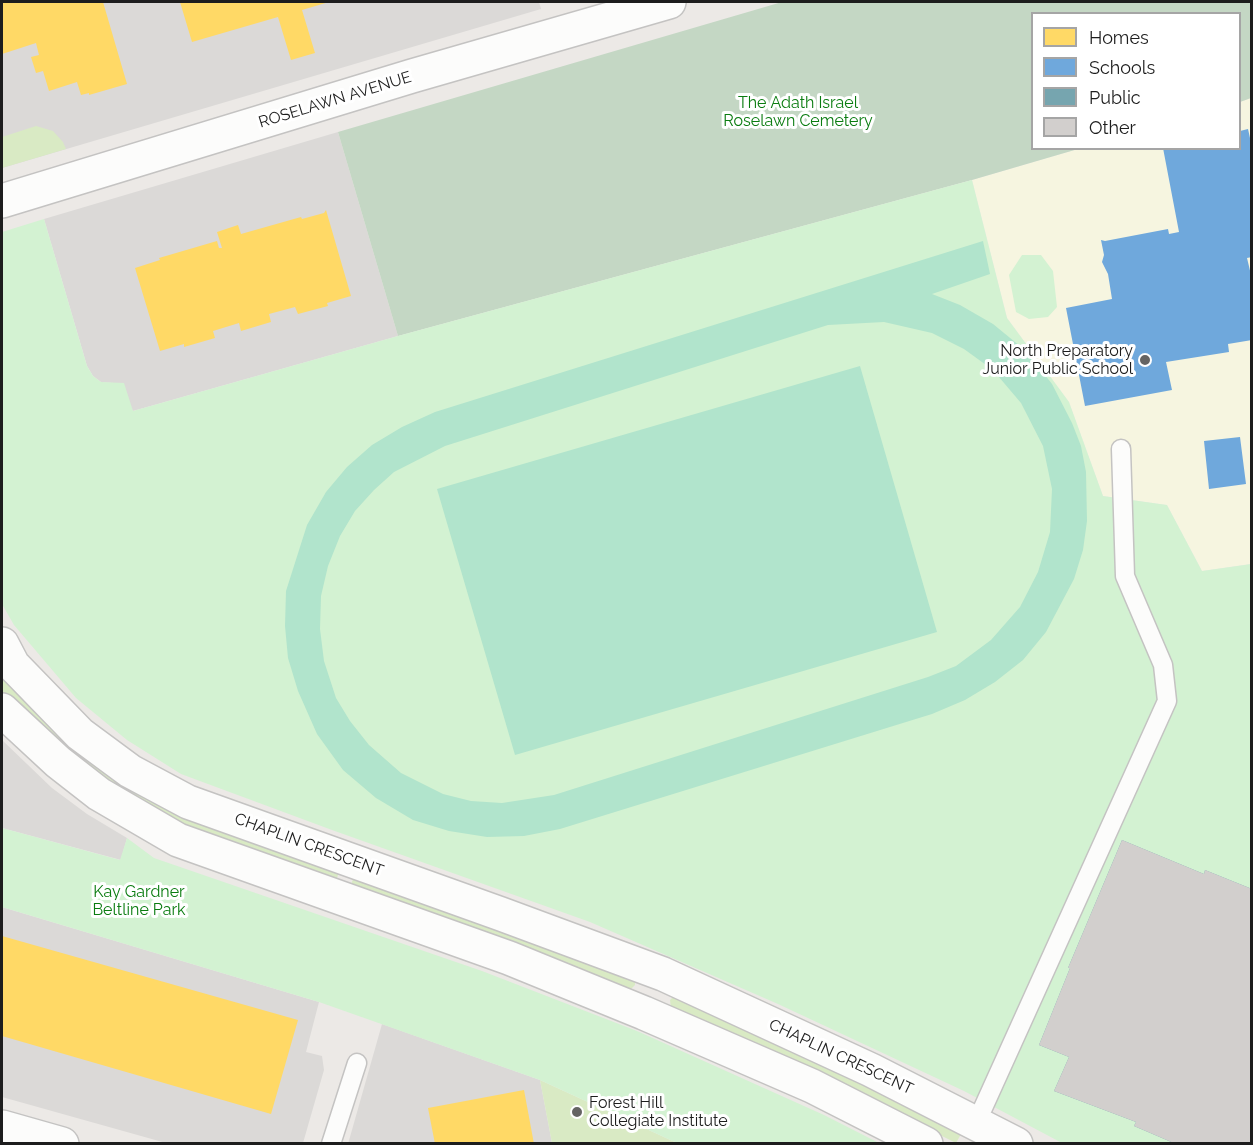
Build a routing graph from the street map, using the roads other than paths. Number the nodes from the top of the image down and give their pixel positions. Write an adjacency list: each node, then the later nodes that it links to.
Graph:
1 (669, 2): 2 (street, ROSELAWN AVENUE)
2 (2, 201)
3 (1121, 449): 9 (lane)
4 (2, 644): 6 (street, CHAPLIN CRESCENT)
5 (2, 710): 7 (street)
6 (663, 974): 7 (street); 14 (street, CHAPLIN CRESCENT)
7 (644, 1013): 13 (street)
8 (357, 1063): 12 (lane)
9 (983, 1108)
10 (2, 1126): 11 (street)
11 (62, 1143)
12 (331, 1143)
13 (926, 1143)
14 (1016, 1143)

